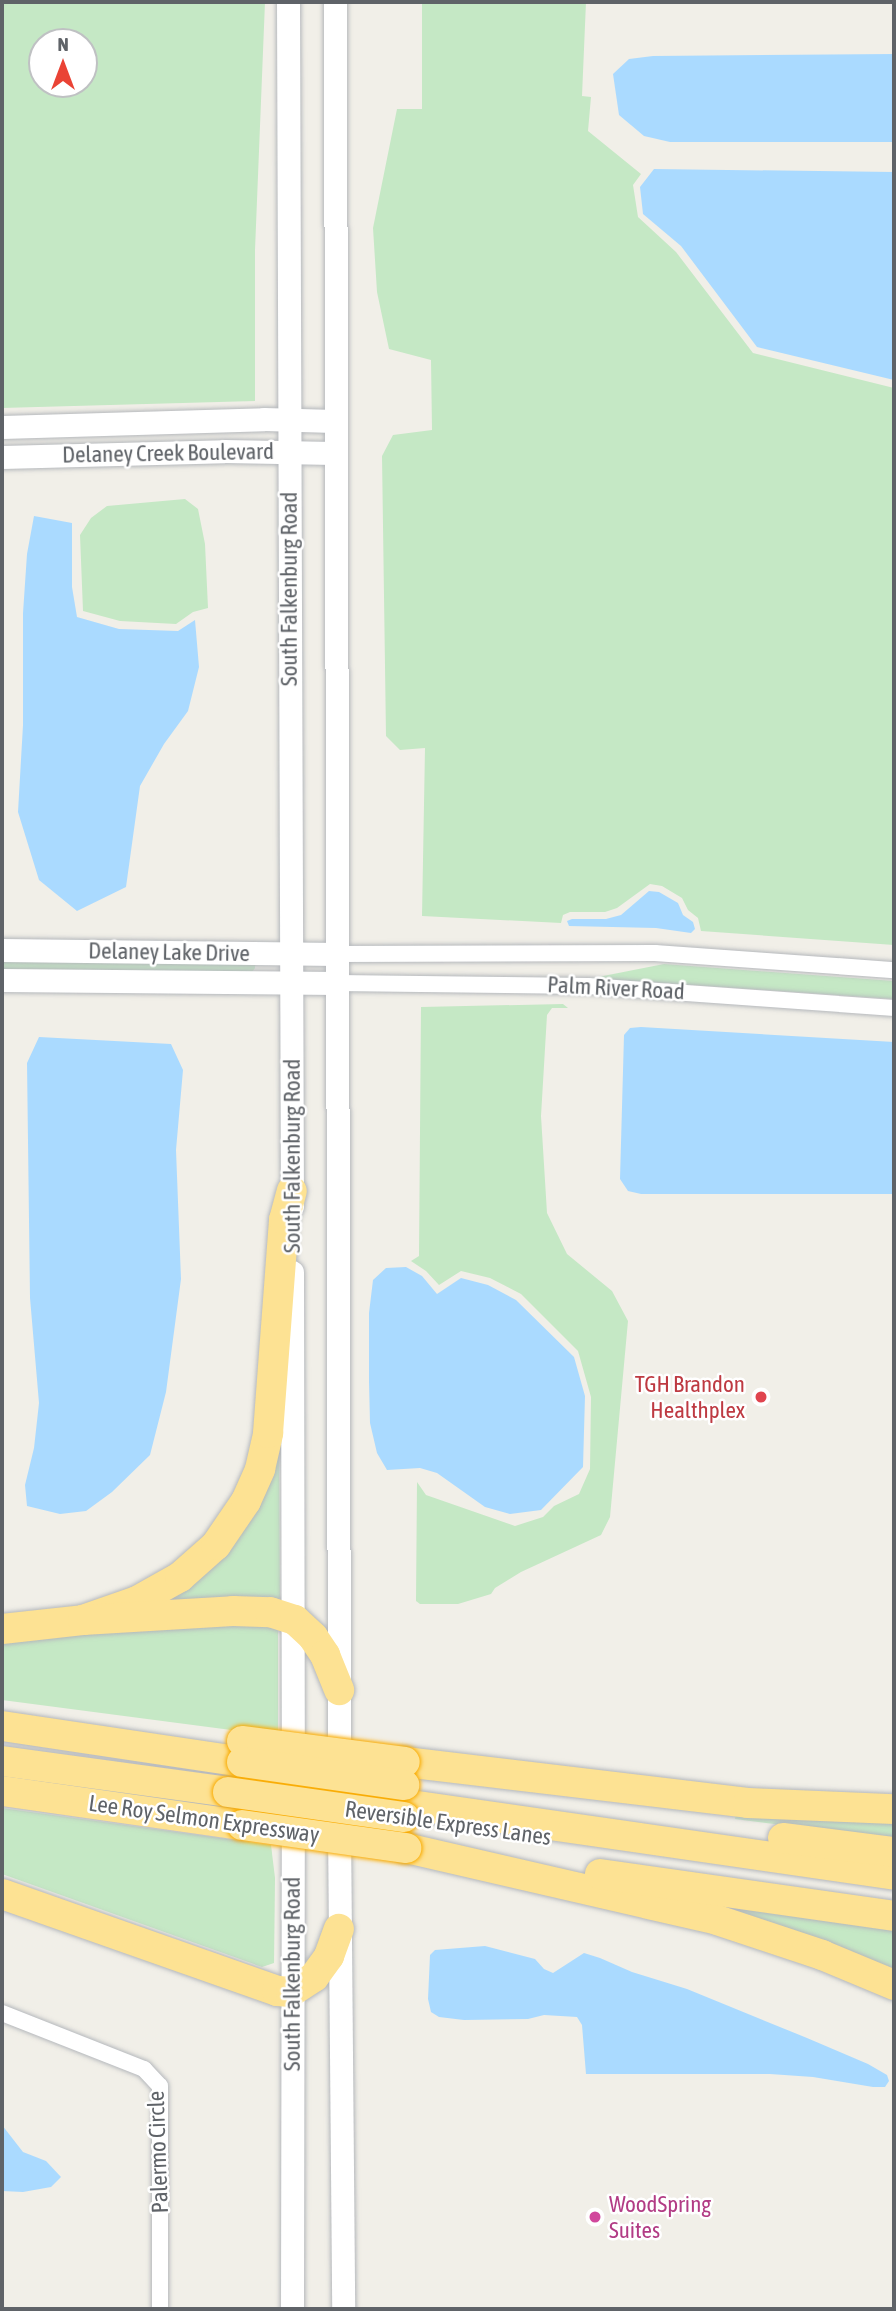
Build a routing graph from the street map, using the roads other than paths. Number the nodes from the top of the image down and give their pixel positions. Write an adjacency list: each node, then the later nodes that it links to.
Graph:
1 (288, 2): 4 (street, South Falkenburg Road)
2 (335, 2): 3 (street, South Falkenburg Road)
3 (334, 413): 4 (street, Delaney Creek Boulevard); 7 (street, South Falkenburg Road)
4 (288, 420): 5 (street, Delaney Creek Boulevard); 6 (street, South Falkenburg Road)
5 (2, 427)
6 (289, 451): 7 (street, Delaney Creek Boulevard); 8 (street, Delaney Creek Boulevard); 10 (street, South Falkenburg Road)
7 (334, 453): 11 (street, South Falkenburg Road)
8 (2, 457)
9 (2, 950): 10 (street, Delaney Lake Drive)
10 (290, 954): 11 (street, Delaney Lake Drive); 14 (street, South Falkenburg Road)
11 (337, 954): 12 (street, Palm River Road); 15 (street, South Falkenburg Road)
12 (894, 970)
13 (2, 980): 14 (street, Delaney Lake Drive)
14 (290, 982): 15 (street, Delaney Lake Drive); 17 (street, South Falkenburg Road)
15 (337, 983): 16 (street, Palm River Road); 21 (street, South Falkenburg Road)
16 (894, 1008)
17 (292, 1191): 18 (highway); 19 (street, South Falkenburg Road)
18 (83, 1620): 19 (highway); 20 (highway)
19 (295, 1620): 21 (highway); 37 (street, South Falkenburg Road)
20 (2, 1629)
21 (339, 1690): 35 (street, South Falkenburg Road)
22 (2, 1717): 25 (highway)
23 (2, 1726): 25 (highway)
24 (16, 1763): 25 (highway)
25 (238, 1769): 27 (highway, bridge)
26 (2, 1791): 29 (highway, Lee Roy Selmon Expressway, bridge)
27 (404, 1792): 28 (highway); 30 (highway); 31 (highway); 32 (highway, Reversible Express Lanes)
28 (894, 1810)
29 (406, 1849): 34 (highway); 36 (highway)
30 (894, 1852)
31 (894, 1875)
32 (894, 1888)
33 (2, 1894): 37 (highway)
34 (894, 1916)
35 (339, 1929): 37 (highway); 41 (street, South Falkenburg Road)
36 (894, 1985)
37 (291, 1992): 40 (street, South Falkenburg Road)
38 (2, 2013): 39 (street, Palermo Circle)
39 (160, 2309)
40 (292, 2309)
41 (343, 2309)

